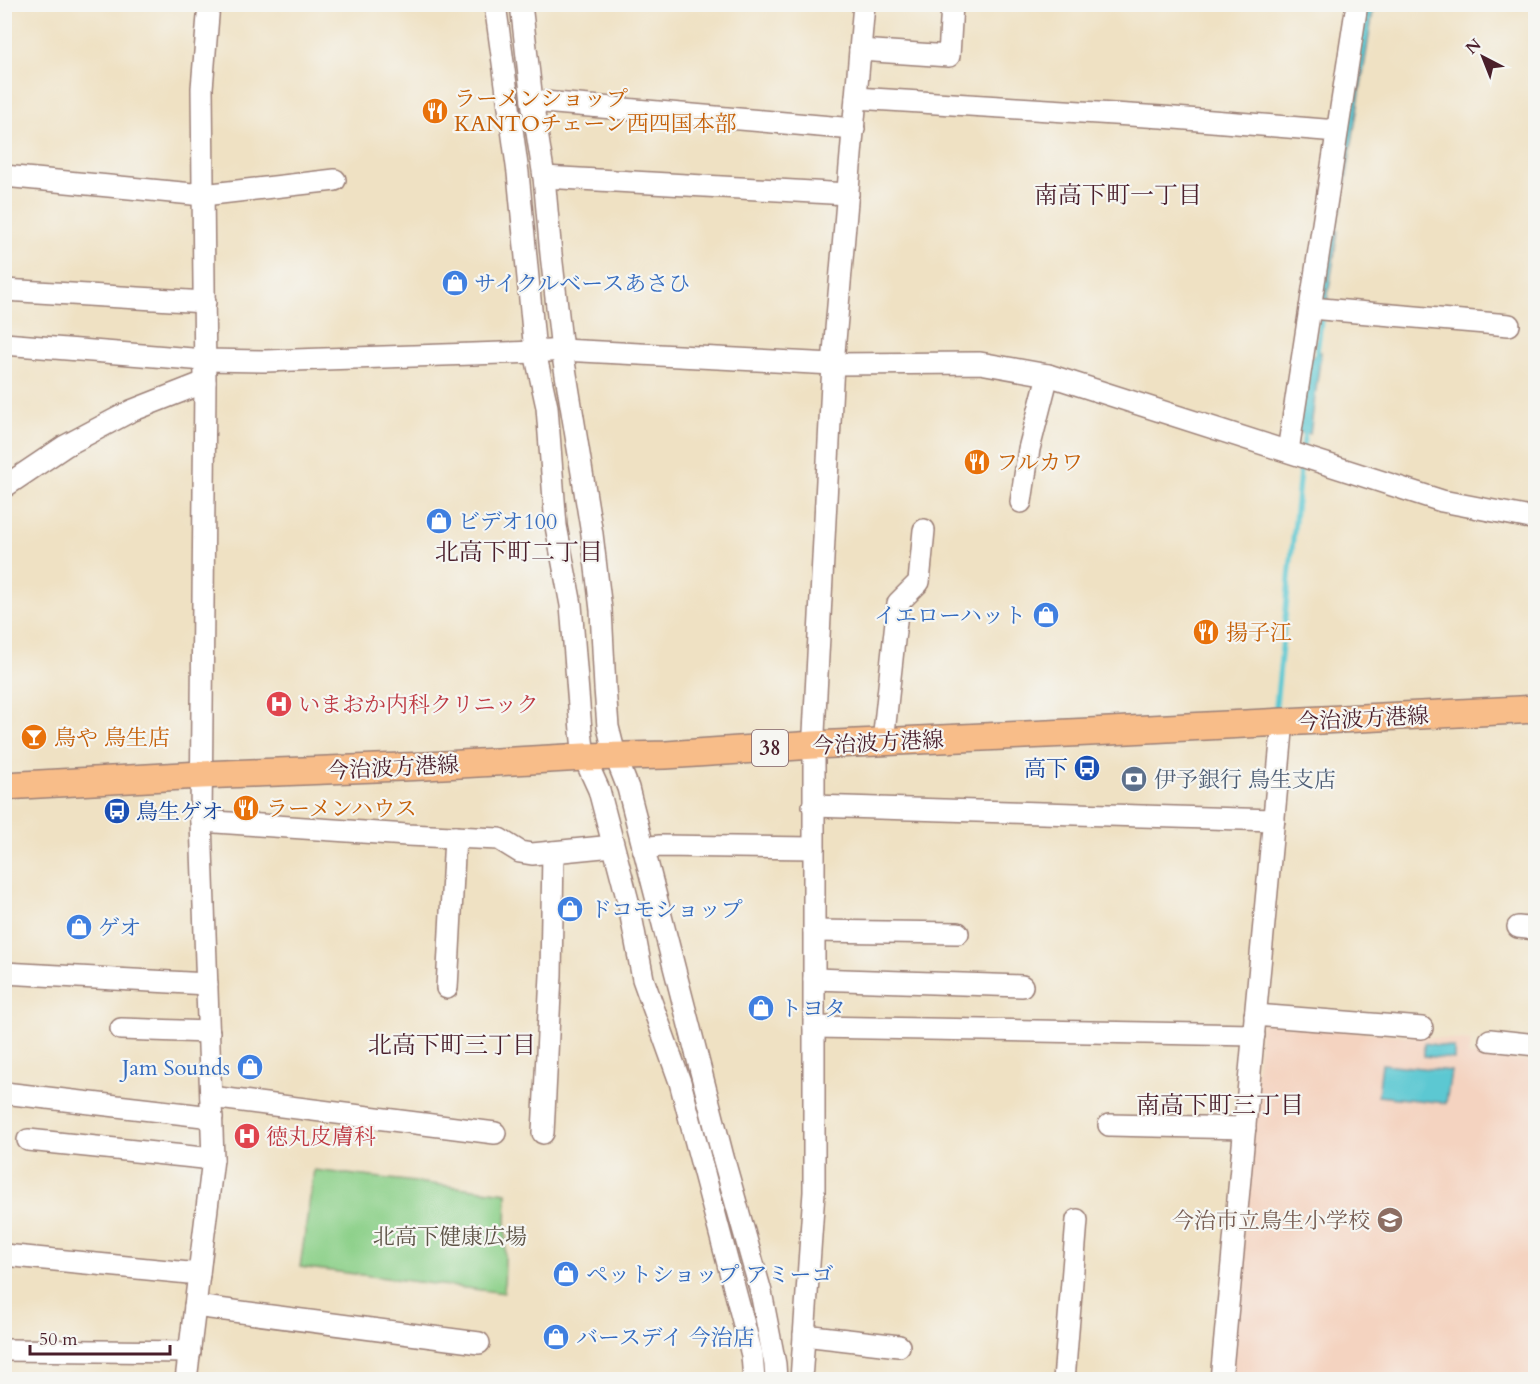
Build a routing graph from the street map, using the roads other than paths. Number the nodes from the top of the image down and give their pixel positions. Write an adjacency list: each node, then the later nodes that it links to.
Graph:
1 (209, 4): 16 (street)
2 (495, 4): 23 (street)
3 (521, 4): 9 (street)
4 (864, 4): 7 (street)
5 (952, 4): 7 (street)
6 (1357, 4): 11 (street)
7 (860, 50): 8 (street)
8 (856, 98): 10 (street); 11 (street)
9 (532, 101): 10 (street); 13 (street)
10 (854, 129): 15 (street)
11 (1337, 131): 19 (street)
12 (4, 176): 16 (street)
13 (544, 177): 15 (street); 22 (street)
14 (335, 180): 16 (street)
15 (848, 194): 25 (street)
16 (203, 195): 18 (street)
17 (4, 290): 18 (street)
18 (205, 302): 24 (street)
19 (1310, 308): 20 (street); 28 (street)
20 (1509, 325)
21 (4, 344): 24 (street)
22 (562, 350): 23 (street); 25 (street); 37 (street)
23 (536, 352): 24 (street); 38 (street)
24 (205, 360): 27 (street)
25 (833, 364): 26 (street); 36 (street)
26 (1048, 375): 28 (street); 30 (street)
27 (205, 382): 29 (street); 39 (street)
28 (1288, 451): 31 (street)
29 (4, 486)
30 (1021, 502)
31 (1536, 519)
32 (924, 530): 35 (street)
33 (1536, 709): 34 (main road, 今治波方港線 / 38)
34 (1283, 721): 35 (main road, 今治波方港線 / 38); 42 (street)
35 (883, 742): 36 (main road, 今治波方港線 / 38)
36 (814, 745): 37 (main road, 今治波方港線 / 38); 41 (street)
37 (615, 755): 38 (main road, 今治波方港線 / 38); 46 (street)
38 (584, 757): 39 (main road, 今治波方港線 / 38); 45 (street)
39 (201, 775): 40 (main road, 今治波方港線 / 38); 43 (street)
40 (4, 786)
41 (813, 807): 42 (street); 47 (street)
42 (1274, 820): 56 (street)
43 (201, 821): 44 (street); 53 (street)
44 (455, 837): 48 (street); 55 (street)
45 (613, 846): 48 (street); 81 (street)
46 (644, 848): 47 (street); 82 (street)
47 (814, 848): 49 (street)
48 (553, 852): 68 (street)
49 (814, 931): 50 (street); 52 (street)
50 (958, 933)
51 (4, 973): 53 (street)
52 (814, 979): 54 (street); 57 (street)
53 (207, 984): 60 (street)
54 (1023, 986)
55 (447, 988)
56 (1254, 1025): 57 (street); 58 (street); 66 (street)
57 (814, 1027): 75 (street)
58 (1422, 1028)
59 (121, 1029): 60 (street)
60 (209, 1032): 64 (street)
61 (1490, 1040): 62 (street)
62 (1536, 1045)
63 (4, 1093): 64 (street)
64 (212, 1107): 67 (street); 70 (street)
65 (1109, 1125): 66 (street)
66 (1245, 1128): 85 (street)
67 (495, 1133)
68 (543, 1133)
69 (28, 1140): 70 (street)
70 (213, 1160): 73 (street)
71 (1077, 1220): 84 (street)
72 (4, 1255): 73 (street)
73 (199, 1274): 74 (street)
74 (195, 1306): 76 (street); 79 (street)
75 (804, 1335): 77 (street); 83 (street)
76 (479, 1343)
77 (899, 1346)
78 (4, 1350): 79 (street)
79 (190, 1352): 80 (street)
80 (186, 1380)
81 (754, 1380)
82 (776, 1380)
83 (801, 1380)
84 (1064, 1380)
85 (1221, 1380)

